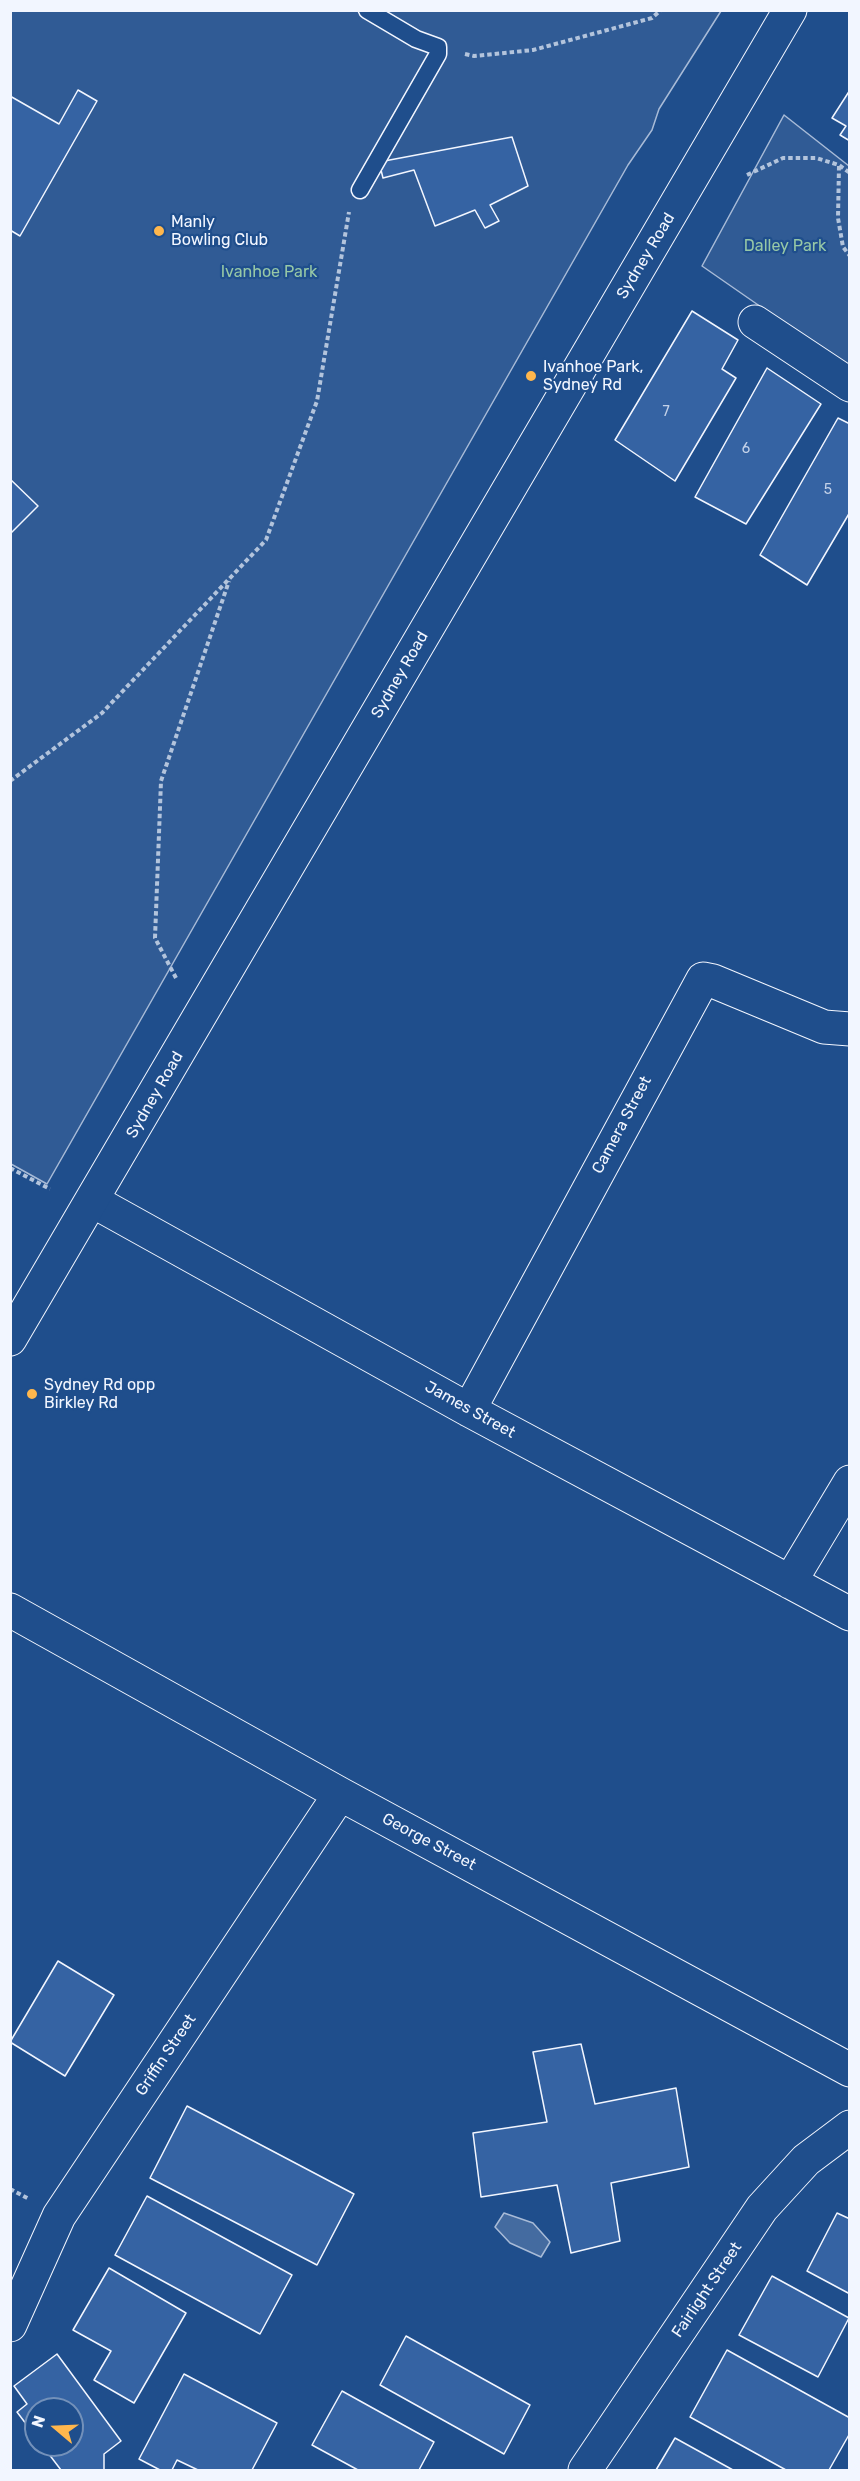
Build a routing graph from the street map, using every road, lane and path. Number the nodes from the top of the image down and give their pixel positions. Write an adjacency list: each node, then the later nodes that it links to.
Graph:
1 (367, 10): 4 (lane)
2 (661, 10): 4 (path)
3 (790, 10): 18 (street, Sydney Road)
4 (438, 47): 8 (lane)
5 (839, 165): 6 (path); 7 (path); 9 (path)
6 (849, 173)
7 (747, 175)
8 (360, 190): 12 (path)
9 (849, 256)
10 (755, 321): 11 (street)
11 (849, 385)
12 (230, 578): 13 (path); 14 (path)
13 (10, 781)
14 (176, 978)
15 (849, 1029): 20 (street, Camera Street)
16 (10, 1168): 17 (path)
17 (50, 1189)
18 (93, 1201): 19 (street, Sydney Road); 20 (street, James Street)
19 (10, 1339)
20 (469, 1410): 22 (street, James Street)
21 (849, 1482): 22 (street)
22 (790, 1582): 24 (street, James Street)
23 (10, 1610): 25 (street, George Street)
24 (849, 1614)
25 (340, 1794): 26 (street, George Street); 28 (street, Griffin Street)
26 (849, 2070)
27 (849, 2127): 29 (street, Fairlight Street)
28 (10, 2325)
29 (585, 2470)

